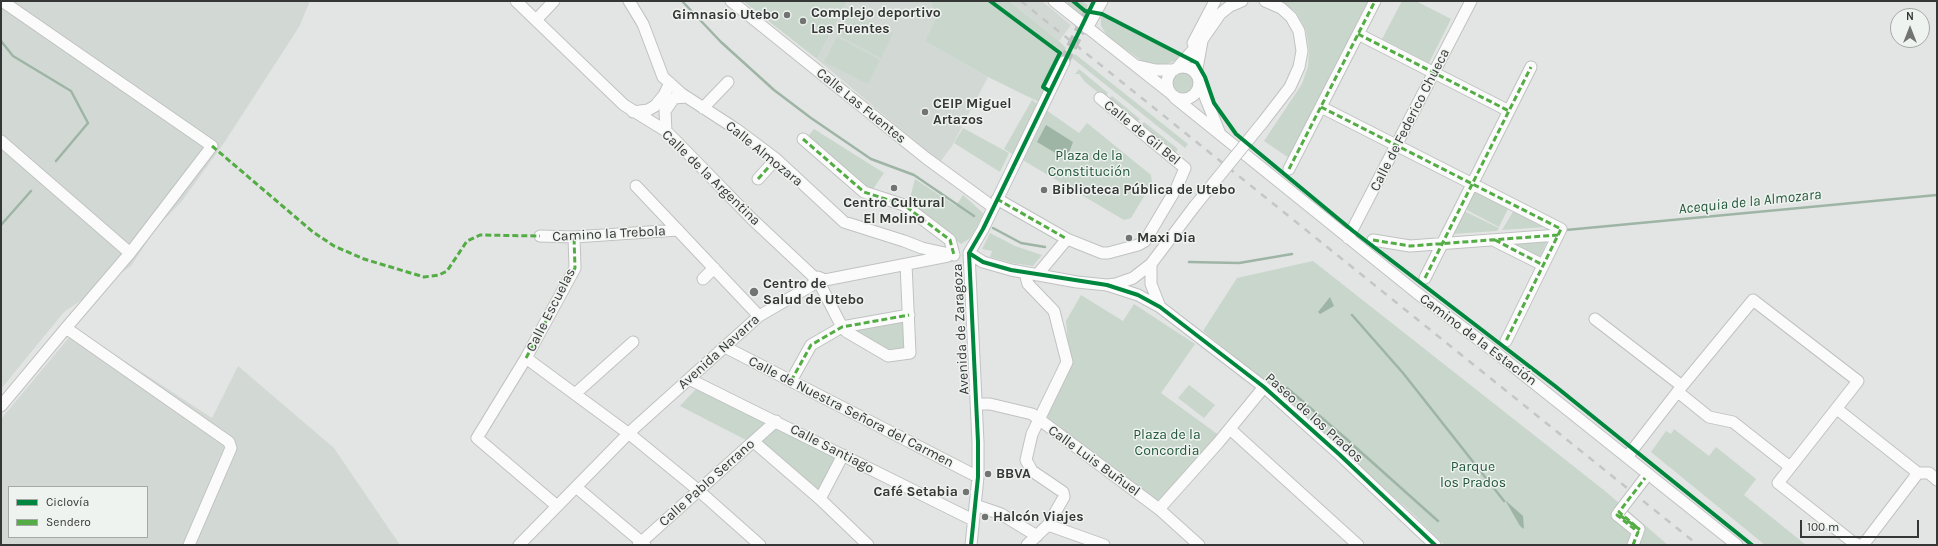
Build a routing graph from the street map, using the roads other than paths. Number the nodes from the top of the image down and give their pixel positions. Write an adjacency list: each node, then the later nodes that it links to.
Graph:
1 (2, 1): 56 (street)
2 (516, 1): 14 (street, Calle de la Argentina)
3 (554, 1): 14 (street)
4 (629, 1): 27 (street, Calle Almozara)
5 (731, 1): 45 (street, Calle Las Fuentes)
6 (1054, 1): 15 (street, Camino de la Estación)
7 (1102, 1): 13 (street)
8 (1215, 1): 19 (street)
9 (1242, 1): 18 (street)
10 (1375, 1): 16 (street)
11 (1471, 1): 24 (street, Calle de Federico Chueca)
12 (1270, 2): 59 (street, bridge)
13 (1093, 8): 15 (street); 17 (street)
14 (537, 20): 34 (street, Calle de la Argentina)
15 (1087, 28): 17 (street, Camino de la Estación)
16 (1358, 34): 24 (street); 31 (street)
17 (1098, 36): 21 (street, Camino de la Estación)
18 (1202, 40): 19 (street); 25 (street)
19 (1186, 57): 23 (street)
20 (1064, 62): 45 (street, Avenida de Zaragoza)
21 (1132, 63): 23 (street); 28 (street, Camino de la Estación)
22 (1531, 67): 33 (street)
23 (1176, 69): 25 (street); 28 (street)
24 (1433, 74): 33 (street); 39 (street, Calle de Federico Chueca)
25 (1198, 79): 28 (street); 36 (street, Camino de la Estación)
26 (728, 82): 32 (street)
27 (670, 83): 29 (street, Calle Almozara); 34 (street)
28 (1172, 95): 36 (street, Camino de la Estación)
29 (686, 97): 32 (street, Calle Almozara); 35 (street)
30 (1100, 98): 51 (street, Calle de Gil Bel)
31 (1321, 107): 39 (street); 41 (street)
32 (703, 108): 40 (street, Calle Almozara)
33 (1509, 111): 43 (street)
34 (633, 112): 35 (street, Calle de la Argentina)
35 (666, 132): 67 (street, Calle de la Argentina)
36 (1220, 134): 50 (street, Camino de la Estación)
37 (803, 139): 58 (street)
38 (1, 141): 56 (street)
39 (1397, 145): 43 (street); 50 (street, Calle de Federico Chueca)
40 (776, 160): 42 (street); 55 (street, Calle Almozara)
41 (1289, 169)
42 (758, 179)
43 (1472, 184): 47 (street); 54 (street)
44 (636, 186): 46 (street)
45 (995, 203): 51 (street, Calle de Gil Bel); 57 (street, Avenida de Zaragoza)
46 (678, 230): 49 (street, Camino la Trebola); 62 (street)
47 (1558, 235): 53 (street); 61 (street)
48 (540, 236): 49 (street, Camino la Trebola)
49 (574, 237): 78 (street, Calle Escuelas)
50 (1348, 238): 93 (street, Camino de la Estación)
51 (1067, 239): 64 (street)
52 (1374, 240): 54 (street)
53 (1495, 240): 54 (street); 61 (street)
54 (1442, 243): 65 (street)
55 (925, 252): 58 (street, Avenida Navarra); 60 (street, Avenida Navarra)
56 (130, 253): 74 (street)
57 (969, 253): 58 (street, Avenida Navarra); 63 (street); 84 (street, Avenida de Zaragoza)
58 (954, 255)
59 (1151, 264): 68 (street); 69 (street)
60 (903, 265): 67 (street, Avenida Navarra); 70 (street)
61 (1543, 265): 75 (street)
62 (714, 268): 66 (street); 71 (street)
63 (1025, 273): 64 (street); 87 (street)
64 (1037, 275): 68 (street)
65 (1425, 278)
66 (703, 279)
67 (819, 282): 71 (street, Avenida Navarra); 73 (street, Calle de la Argentina)
68 (1107, 285): 69 (street, Paseo de los Prados)
69 (1160, 307): 81 (street, Paseo de los Prados)
70 (908, 315): 73 (street); 73 (street)
71 (759, 316): 77 (street, Avenida Navarra)
72 (1596, 318): 82 (street)
73 (842, 327): 80 (street)
74 (66, 328): 85 (street); 110 (street)
75 (1506, 341)
76 (634, 342): 83 (street)
77 (725, 347): 79 (street, Avenida Navarra); 80 (street, Calle de Nuestra Señora del Carmen)
78 (526, 358): 83 (street); 103 (street, Calle Escuelas)
79 (689, 379): 88 (street, Calle Santiago); 90 (street, Avenida Navarra)
80 (791, 381): 96 (street, Calle de Nuestra Señora del Carmen)
81 (1264, 387): 89 (street); 119 (street, Paseo de los Prados)
82 (1680, 389): 86 (street); 93 (street); 94 (street)
83 (576, 393): 90 (street)
84 (976, 404): 87 (street, Calle Luis Buñuel); 96 (street, Avenida de Zaragoza)
85 (1, 406)
86 (1837, 409): 94 (street); 95 (street)
87 (1038, 420): 104 (street, Calle Luis Buñuel); 106 (street)
88 (776, 421): 91 (street, Calle Pablo Serrano); 92 (street, Calle Santiago)
89 (1230, 429): 104 (street); 118 (street)
90 (628, 434): 99 (street, Avenida Navarra); 100 (street)
91 (754, 442): 100 (street, Calle Pablo Serrano); 101 (street)
92 (843, 454): 101 (street); 105 (street, Calle Santiago)
93 (1627, 457): 121 (street, Camino de la Estación)
94 (1790, 467): 122 (street)
95 (1918, 473): 98 (street); 123 (street)
96 (978, 477): 102 (street, Avenida de Zaragoza)
97 (1645, 478): 120 (street, bridge)
98 (1937, 480)
99 (576, 487): 103 (street, Avenida Navarra); 109 (street)
100 (698, 490): 109 (street, Calle Pablo Serrano); 112 (street)
101 (820, 499): 113 (street)
102 (975, 505): 105 (street, Avenida de Zaragoza); 107 (street)
103 (558, 506): 108 (street, Avenida Navarra)
104 (1159, 509): 117 (street, Calle Luis Buñuel)
105 (974, 520): 114 (street, Avenida de Zaragoza)
106 (1048, 525): 107 (street); 116 (street)
107 (1037, 536): 115 (street)
108 (526, 540): 111 (street, Avenida Navarra)
109 (642, 544)
110 (189, 545)
111 (519, 545)
112 (760, 545)
113 (868, 545)
114 (971, 545)
115 (1027, 545)
116 (1102, 545)
117 (1199, 545)
118 (1358, 545)
119 (1434, 545)
120 (1633, 545)
121 (1737, 545)
122 (1859, 545)
123 (1863, 545)

